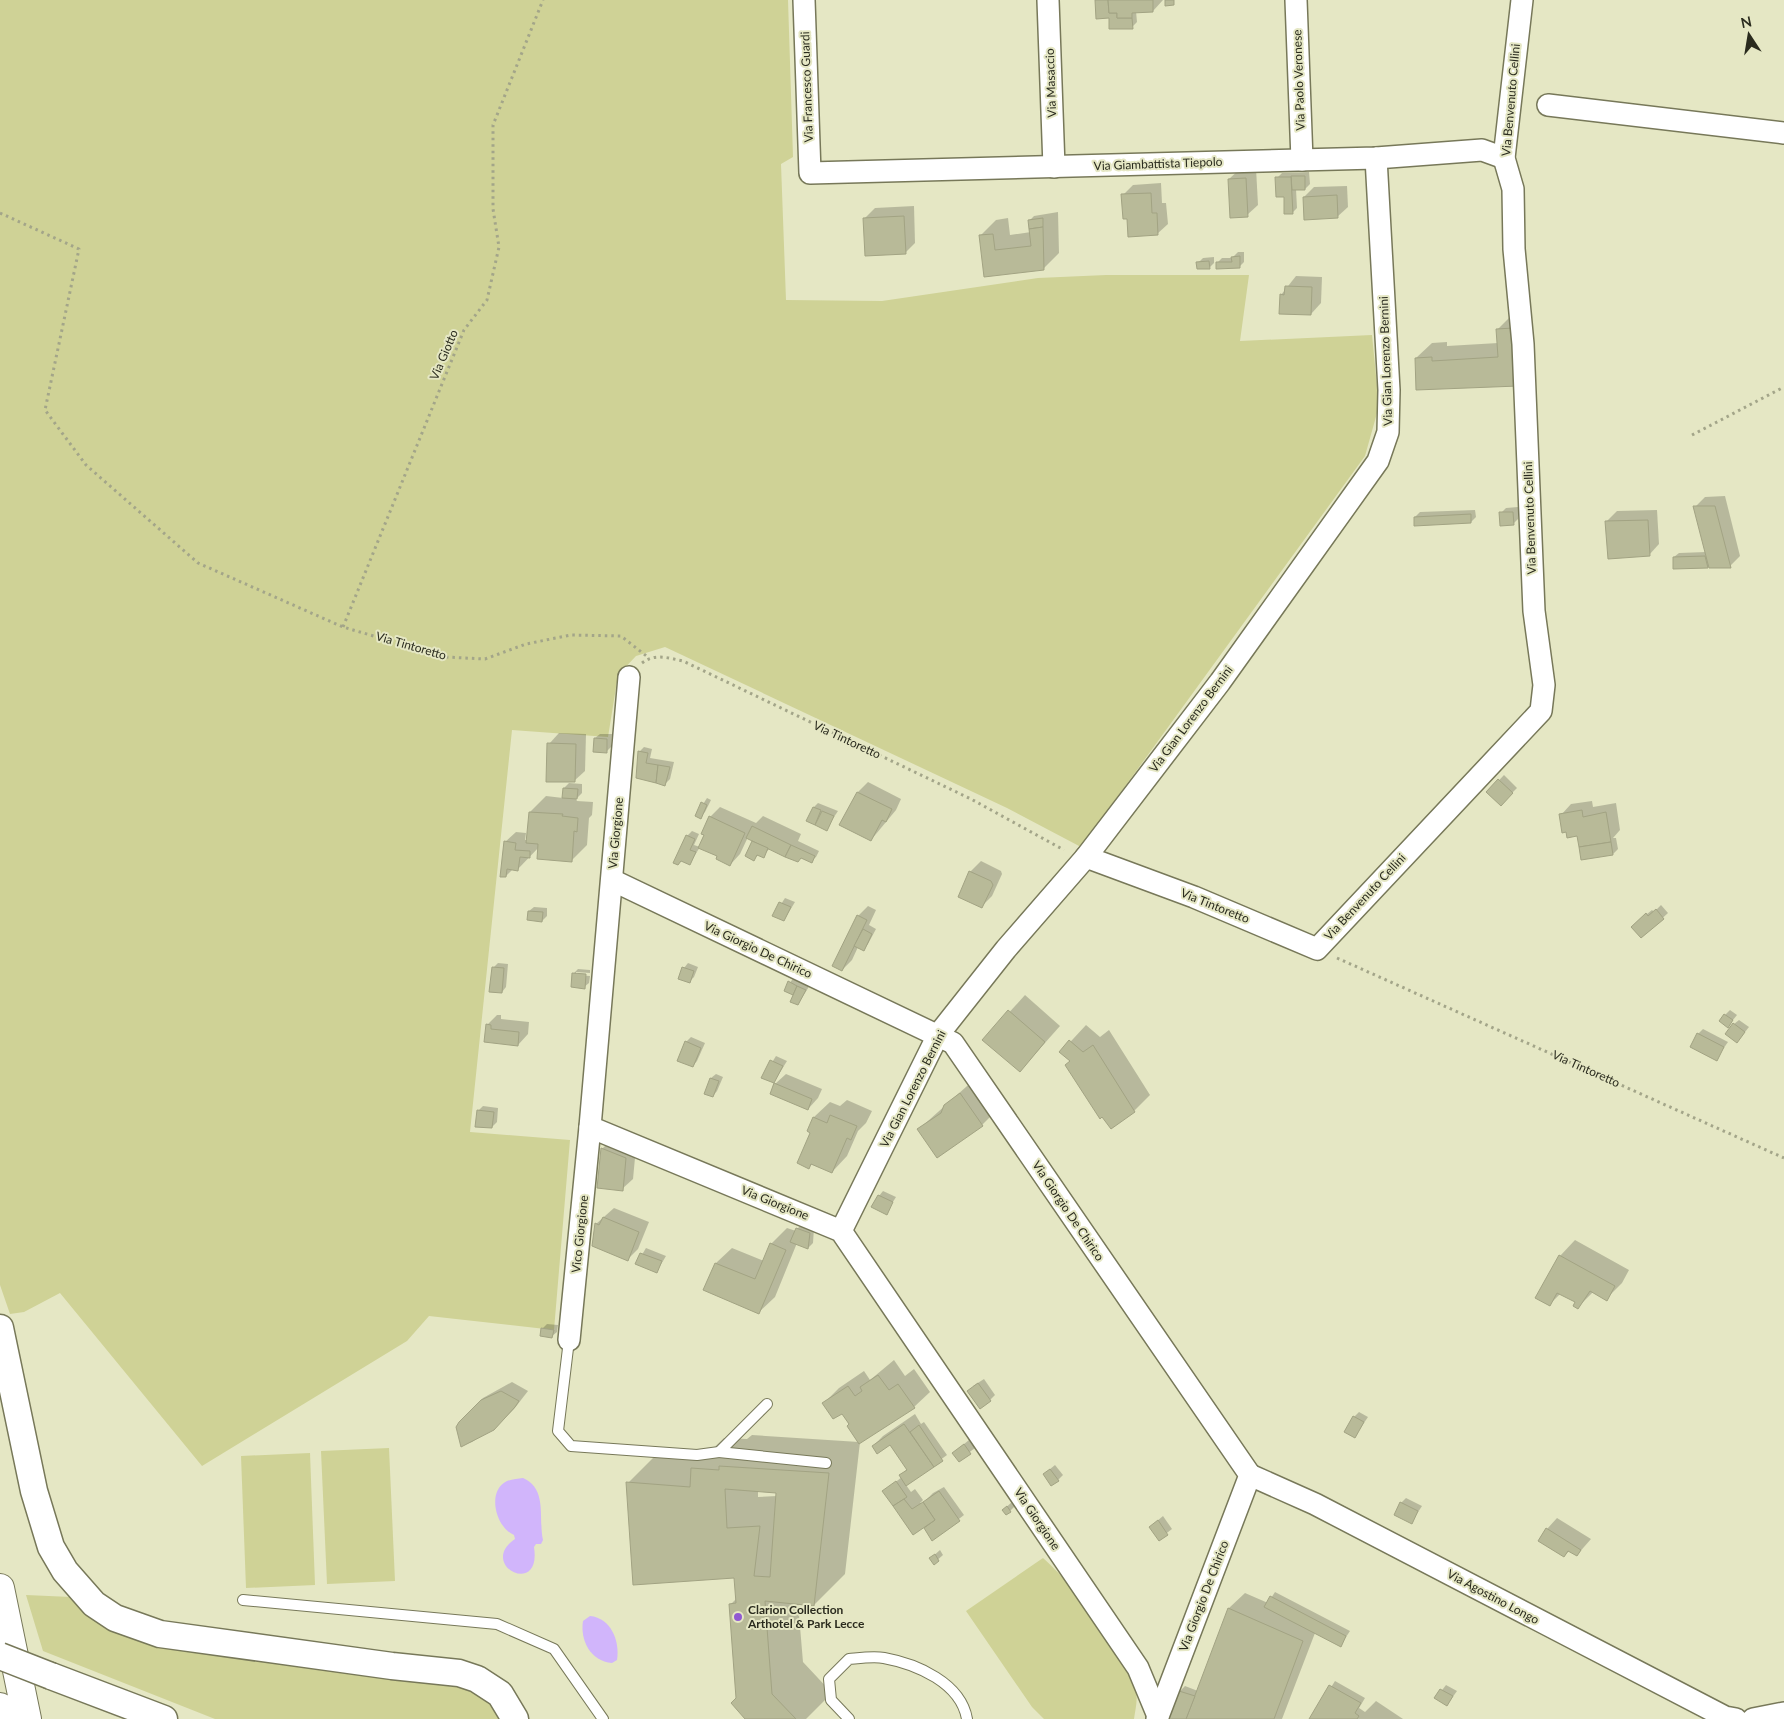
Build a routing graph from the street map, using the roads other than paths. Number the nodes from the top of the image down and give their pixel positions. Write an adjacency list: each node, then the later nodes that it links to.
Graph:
1 (804, 0): 11 (street, Via Francesco Guardi)
2 (1048, 0): 10 (street, Via Masaccio)
3 (1296, 0): 9 (street, Via Paolo Veronese)
4 (1522, 0): 8 (street, Via Benvenuto Cellini)
5 (1548, 105): 6 (street)
6 (1784, 133)
7 (1376, 158): 8 (street, Via Giambattista Tiepolo); 9 (street, Via Giambattista Tiepolo); 13 (street, Via Gian Lorenzo Bernini)
8 (1504, 158): 15 (street, Via Benvenuto Cellini)
9 (1302, 160): 10 (street, Via Giambattista Tiepolo)
10 (1054, 167): 11 (street, Via Giambattista Tiepolo)
11 (810, 174)
12 (629, 677): 14 (street, Via Giorgione)
13 (1086, 857): 15 (street, Via Tintoretto); 16 (street, Via Gian Lorenzo Bernini)
14 (612, 880): 16 (street, Via Giorgio De Chirico); 17 (street, Via Giorgione)
15 (1316, 949)
16 (938, 1035): 18 (street, Via Gian Lorenzo Bernini); 24 (street, Via Giorgio De Chirico)
17 (590, 1127): 18 (street, Via Giorgione); 20 (street, Vico Giorgione)
18 (841, 1231): 30 (street, Via Giorgione)
19 (0, 1328): 34 (street)
20 (569, 1340): 22 (lane)
21 (767, 1404): 22 (lane)
22 (719, 1452): 23 (lane)
23 (826, 1463)
24 (1250, 1475): 30 (street, Via Giorgio De Chirico); 38 (street, Via Agostino Longo)
25 (0, 1588): 32 (highway)
26 (243, 1600): 35 (lane)
27 (0, 1656): 33 (street, bridge)
28 (0, 1707): 31 (highway)
29 (1784, 1713): 39 (street)
30 (1158, 1717)
31 (2, 1719)
32 (27, 1719)
33 (164, 1719)
34 (514, 1719)
35 (603, 1719)
36 (849, 1719): 37 (lane)
37 (967, 1719)
38 (1736, 1719)
39 (1753, 1719)

